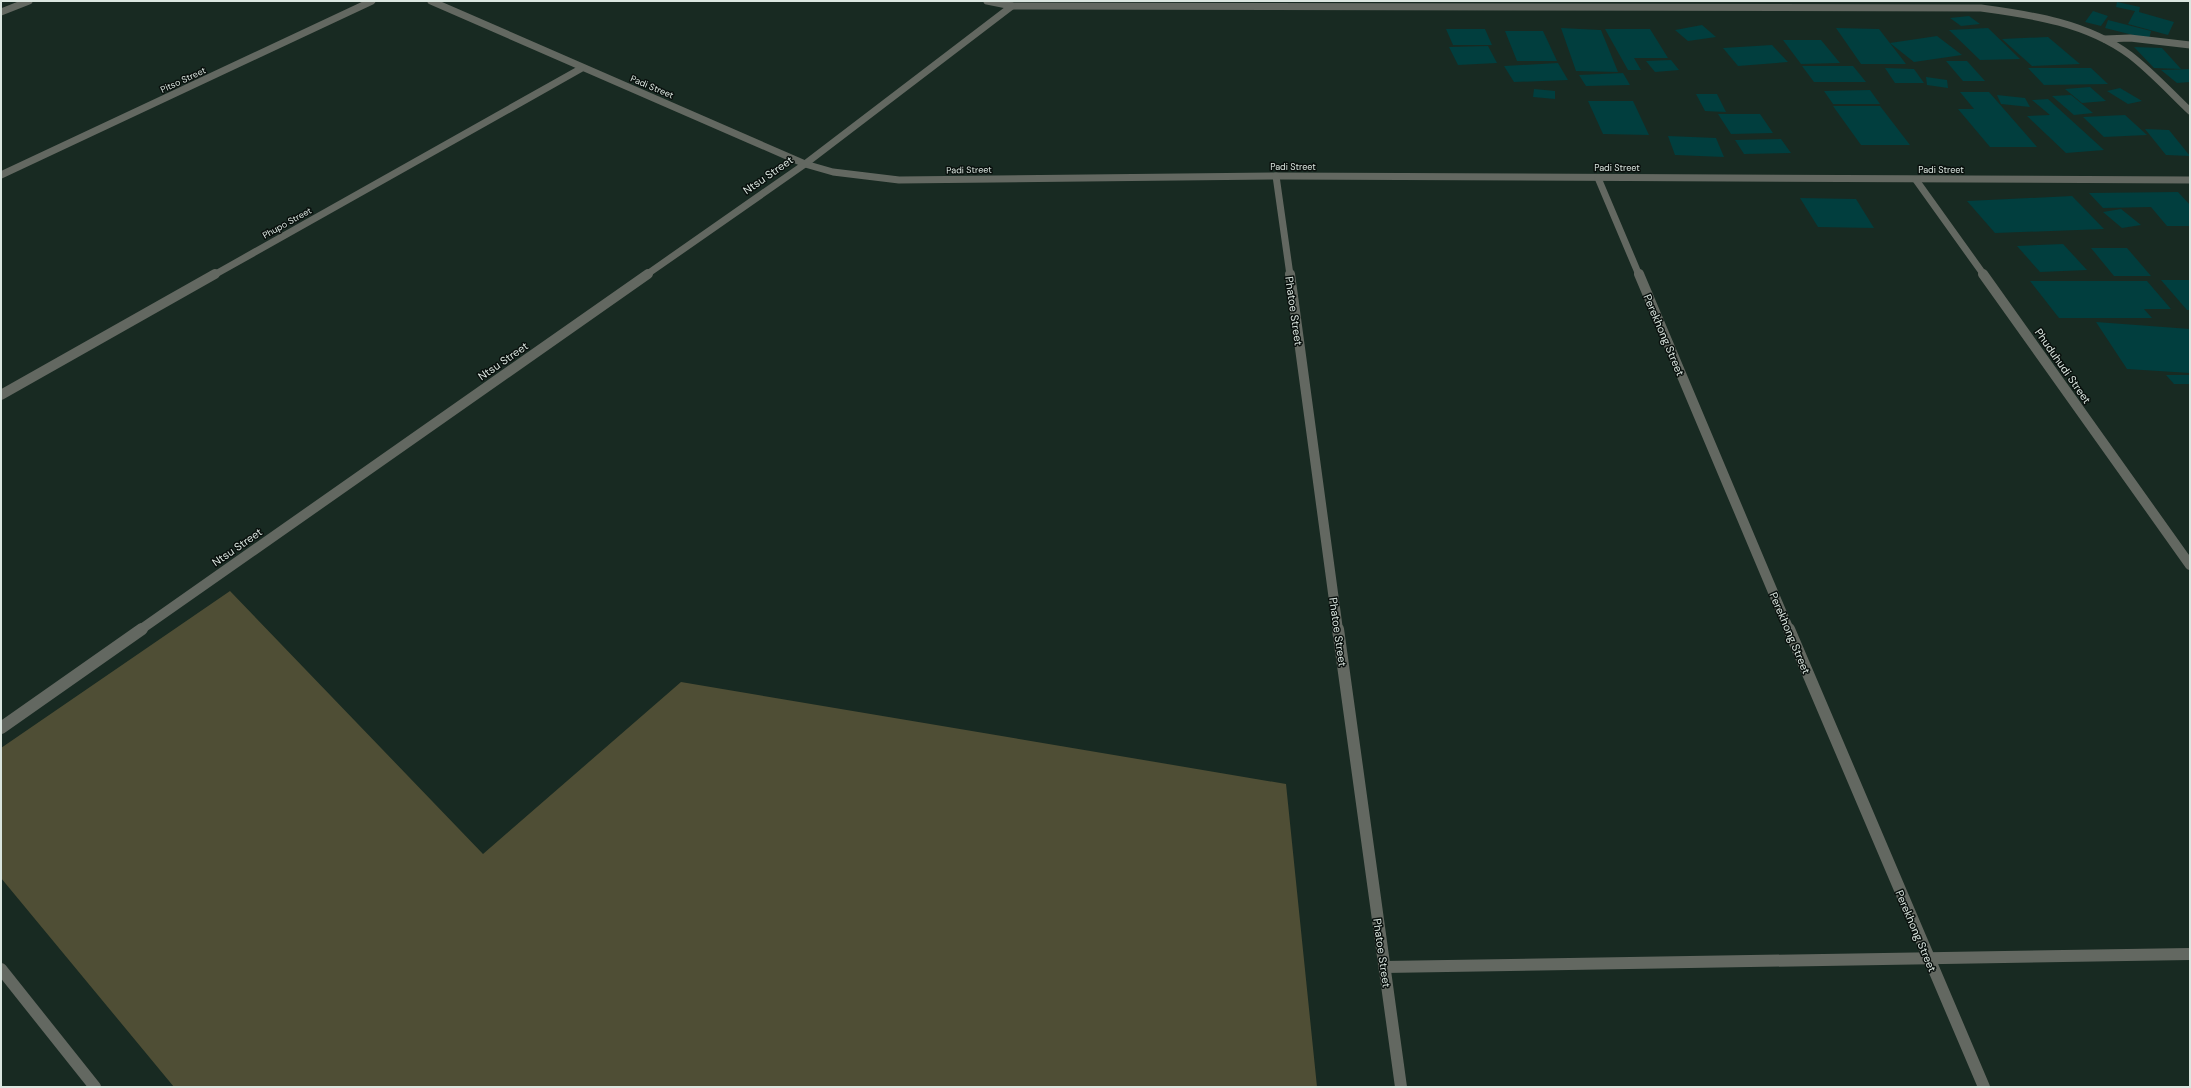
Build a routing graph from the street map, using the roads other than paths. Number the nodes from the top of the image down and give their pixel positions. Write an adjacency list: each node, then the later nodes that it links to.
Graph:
1 (29, 1): 6 (street)
2 (372, 1): 12 (street, Pitso Street)
3 (431, 1): 9 (street, Padi Street)
4 (987, 1): 5 (street)
5 (1012, 6): 7 (street); 11 (street, Ntsu Street)
6 (1, 12)
7 (2105, 39): 8 (street); 10 (street)
8 (2190, 45)
9 (582, 68): 11 (street, Padi Street); 17 (street, Phupo Street)
10 (2190, 111)
11 (805, 164): 13 (street, Padi Street); 19 (street, Ntsu Street)
12 (1, 175)
13 (1276, 176): 14 (street, Padi Street); 22 (street, Phatoe Street)
14 (1598, 178): 15 (street, Padi Street); 21 (street, Perekhong Street)
15 (1916, 180): 16 (street, Padi Street); 18 (street, Phuduhudi Street)
16 (2190, 180)
17 (1, 395)
18 (2190, 565)
19 (1, 728)
20 (2190, 954): 21 (street)
21 (1928, 959): 22 (street); 26 (street, Perekhong Street)
22 (1384, 967): 25 (street, Phatoe Street)
23 (1, 969): 24 (street)
24 (95, 1087)
25 (1401, 1087)
26 (1984, 1087)

